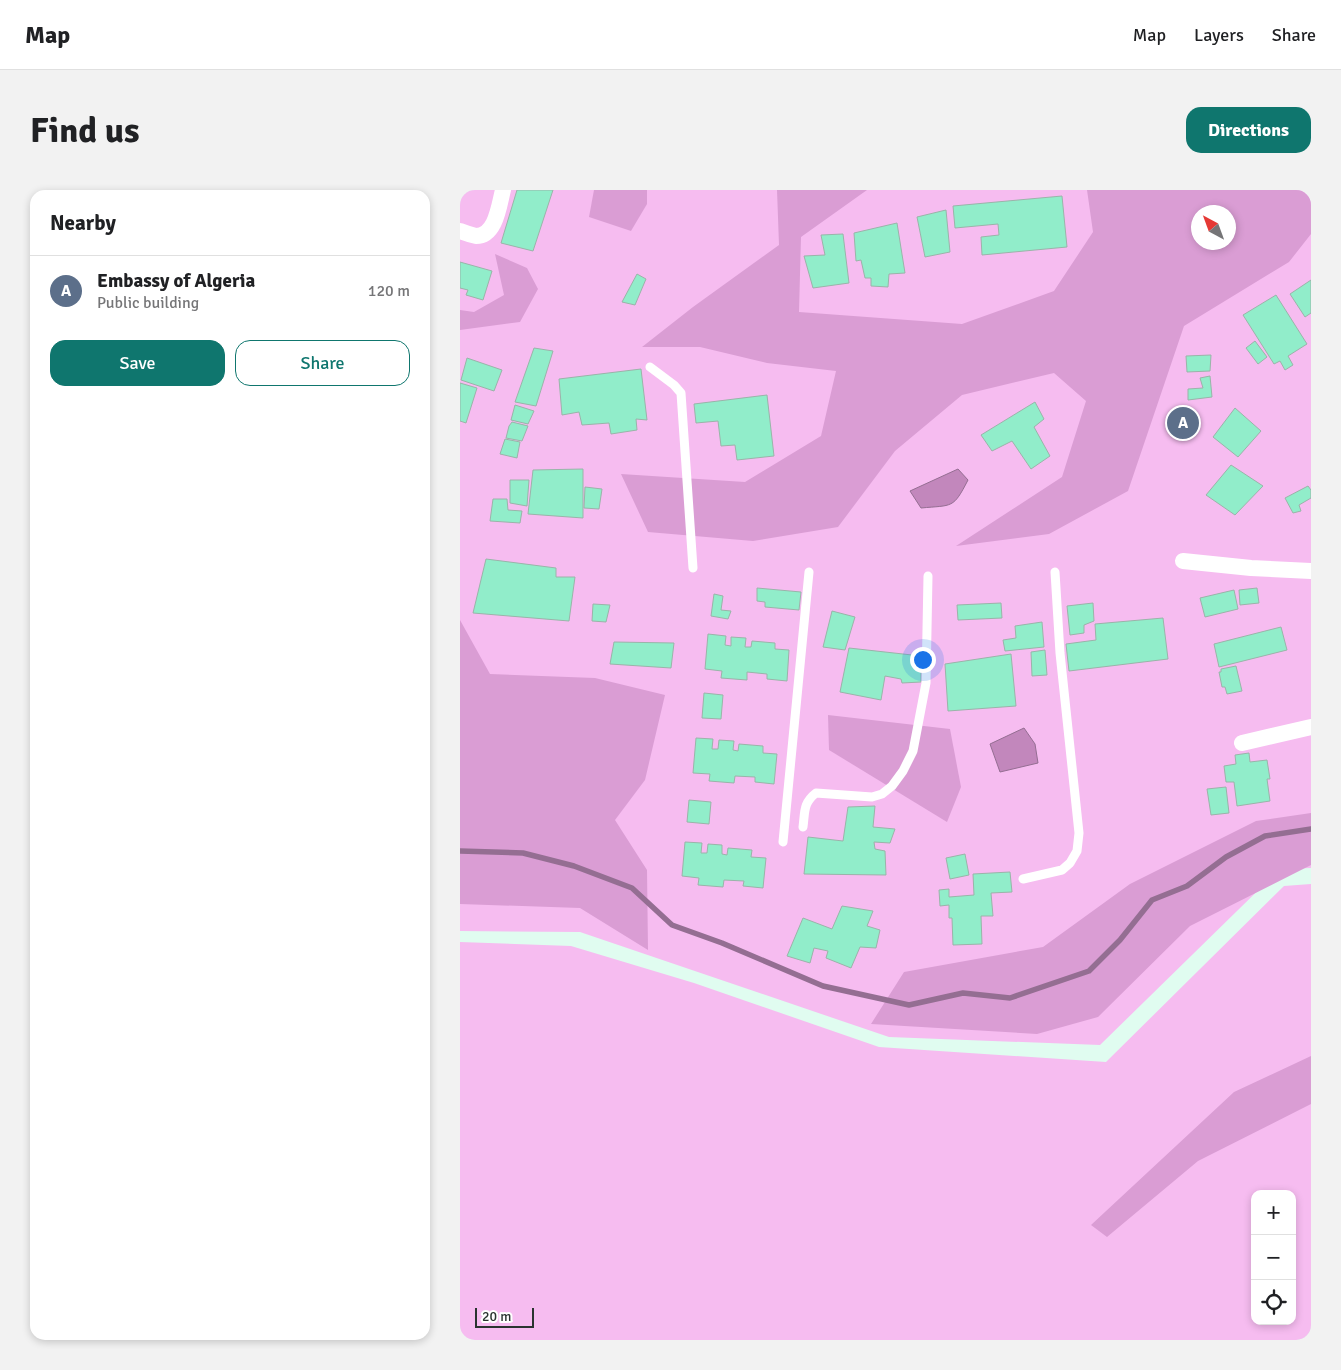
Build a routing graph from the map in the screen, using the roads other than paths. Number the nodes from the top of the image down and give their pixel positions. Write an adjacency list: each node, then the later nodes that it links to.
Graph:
1 (503, 190): 2 (street)
2 (460, 231)
3 (650, 367): 5 (lane)
4 (1183, 561): 6 (street)
5 (693, 568)
6 (1311, 571)
7 (809, 572): 13 (lane)
8 (1055, 572): 14 (lane)
9 (928, 576): 12 (lane)
10 (1311, 727): 11 (street)
11 (1242, 743)
12 (803, 826)
13 (783, 842)
14 (1023, 879)

